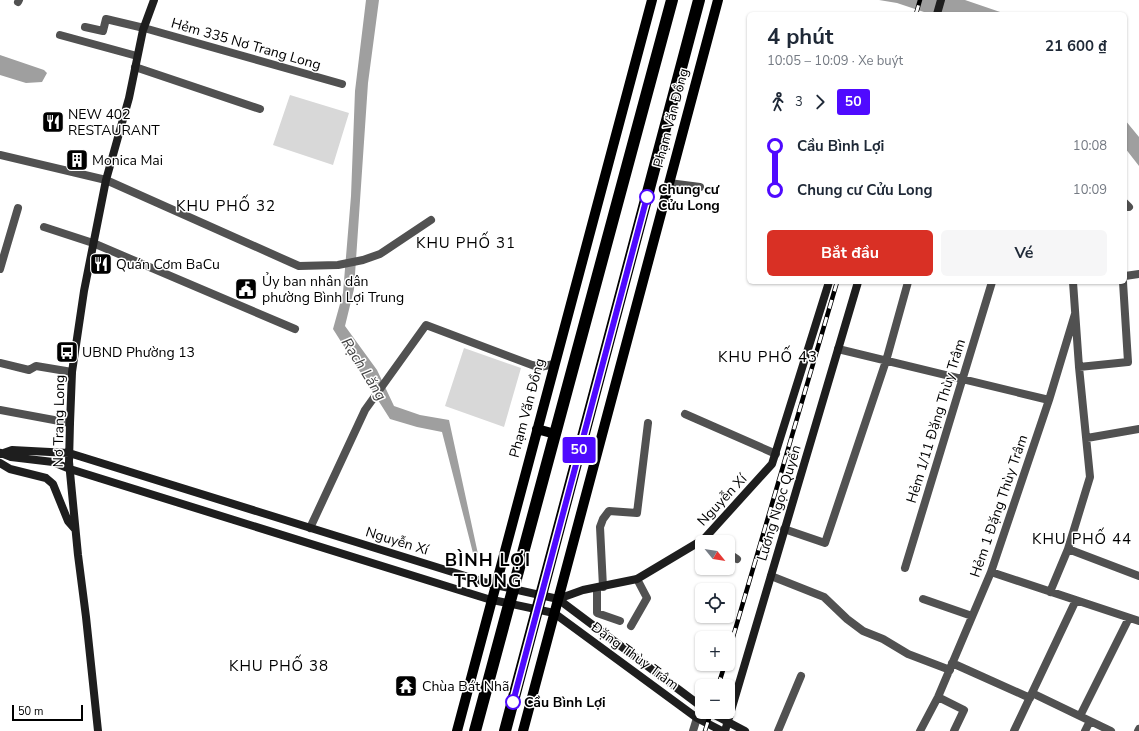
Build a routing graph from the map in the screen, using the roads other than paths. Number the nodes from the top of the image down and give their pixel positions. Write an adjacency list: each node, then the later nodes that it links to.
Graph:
1 (154, 0): 9 (main road, Nơ Trang Long)
2 (652, 0): 37 (main road, Phạm Văn Đồng)
3 (672, 0): 48 (highway)
4 (699, 0): 72 (highway, Phạm Văn Đồng)
5 (718, 0): 17 (main road, Phạm Văn Đồng)
6 (941, 0): 7 (main road)
7 (938, 12)
8 (85, 27): 9 (street, Hẻm 335 Nơ Trang Long)
9 (144, 28): 11 (main road, Nơ Trang Long); 13 (street, Hẻm 335 Nơ Trang Long)
10 (60, 35): 11 (street)
11 (138, 56): 12 (main road, Nơ Trang Long)
12 (135, 67): 14 (street); 16 (main road, Nơ Trang Long)
13 (342, 84)
14 (260, 109)
15 (0, 155): 16 (street)
16 (106, 180): 20 (street); 22 (main road, Nơ Trang Long)
17 (670, 183): 18 (street); 74 (main road, Phạm Văn Đồng)
18 (700, 187)
19 (18, 208): 23 (street)
20 (431, 220)
21 (44, 227): 22 (street)
22 (93, 243): 33 (street); 39 (main road, Nơ Trang Long)
23 (0, 269)
24 (1139, 274): 25 (street)
25 (1127, 276)
26 (828, 284): 52 (main road, Nguyễn Xí)
27 (857, 284): 34 (main road, Lương Ngọc Quyến)
28 (907, 284): 35 (street)
29 (991, 284): 40 (street, Hẻm 1/11 Đặng Thùy Trâm)
30 (1073, 284): 32 (street, Hẻm 1 Đặng Thùy Trâm)
31 (1123, 284): 38 (street)
32 (1076, 314): 38 (street); 41 (street, Hẻm 1 Đặng Thùy Trâm)
33 (295, 329)
34 (838, 349): 35 (street); 57 (main road, Lương Ngọc Quyến)
35 (886, 361): 40 (street); 57 (street)
36 (0, 363): 39 (street)
37 (554, 364): 46 (main road, Phạm Văn Đồng); 55 (street)
38 (1079, 367): 49 (street)
39 (72, 372): 44 (main road, Nơ Trang Long)
40 (963, 379): 41 (street); 63 (street, Hẻm 1/11 Đặng Thùy Trâm)
41 (1049, 400): 64 (street, Hẻm 1 Đặng Thùy Trâm)
42 (0, 410): 44 (street)
43 (684, 414): 52 (street)
44 (70, 423): 50 (main road, Nơ Trang Long)
45 (648, 423): 69 (street)
46 (537, 429): 48 (main road); 68 (main road, Phạm Văn Đồng)
47 (1139, 429): 49 (street)
48 (555, 434): 70 (highway)
49 (1087, 438): 60 (street)
50 (69, 453): 51 (main road, Nguyễn Xí); 54 (main road, Nơ Trang Long); 55 (main road, Nguyễn Xí)
51 (1, 454): 54 (main road, Nguyễn Xí)
52 (776, 454): 58 (main road, Nguyễn Xí)
53 (0, 463): 56 (main road)
54 (70, 469): 56 (main road, Nơ Trang Long); 73 (main road, Nguyễn Xí)
55 (310, 528): 68 (main road, Nguyễn Xí)
56 (75, 529): 98 (main road, Nơ Trang Long)
57 (784, 529): 65 (main road, Lương Ngọc Quyến)
58 (711, 535)
59 (695, 547): 67 (main road, Nguyễn Xí)
60 (1068, 549): 66 (street); 71 (street)
61 (735, 557): 62 (street)
62 (738, 559)
63 (905, 568)
64 (992, 572): 71 (street); 80 (street, Hẻm 1 Đặng Thùy Trâm)
65 (771, 576): 85 (street); 95 (main road, Lương Ngọc Quyến)
66 (1139, 576)
67 (637, 579): 69 (main road, Nguyễn Xí); 84 (street)
68 (495, 585): 70 (main road, Nguyễn Xí); 73 (main road, Phạm Văn Đồng)
69 (600, 587): 74 (main road, Nguyễn Xí); 82 (street)
70 (514, 589): 72 (main road, Nguyễn Xí); 77 (highway)
71 (1050, 592): 76 (street)
72 (540, 595): 74 (main road, Nguyễn Xí); 78 (highway, Phạm Văn Đồng)
73 (491, 599): 77 (main road, Nguyễn Xí); 99 (main road, Phạm Văn Đồng)
74 (558, 599): 79 (main road, Phạm Văn Đồng); 89 (main road, Đặng Thùy Trâm)
75 (923, 599): 80 (street)
76 (1076, 600): 81 (street); 87 (street)
77 (510, 603): 78 (main road, Nguyễn Xí); 97 (highway)
78 (537, 609): 79 (main road, Nguyễn Xí); 100 (highway, Phạm Văn Đồng)
79 (554, 613): 91 (main road, Đặng Thùy Trâm); 101 (main road, Phạm Văn Đồng)
80 (972, 616): 85 (street, Hẻm 1 Đặng Thùy Trâm)
81 (1129, 618): 83 (street); 90 (street)
82 (620, 621)
83 (1139, 621)
84 (631, 626)
85 (951, 667): 87 (street); 88 (street, Hẻm 1 Đặng Thùy Trâm)
86 (801, 676): 105 (street)
87 (1031, 696): 90 (street); 108 (street)
88 (938, 697): 106 (street, Hẻm 1 Đặng Thùy Trâm); 107 (street)
89 (695, 702)
90 (1080, 716): 96 (street)
91 (695, 717)
92 (697, 719): 102 (street)
93 (699, 719): 103 (main road, Đặng Thùy Trâm)
94 (723, 719): 95 (main road)
95 (727, 721): 103 (main road, Lương Ngọc Quyến); 104 (main road)
96 (1090, 721): 109 (street); 110 (street)
97 (475, 730)
98 (98, 731)
99 (457, 731)
100 (505, 731)
101 (523, 731)
102 (693, 731)
103 (723, 731)
104 (745, 731)
105 (778, 731)
106 (920, 731)
107 (954, 731)
108 (1014, 731)
109 (1085, 731)
110 (1111, 731)

